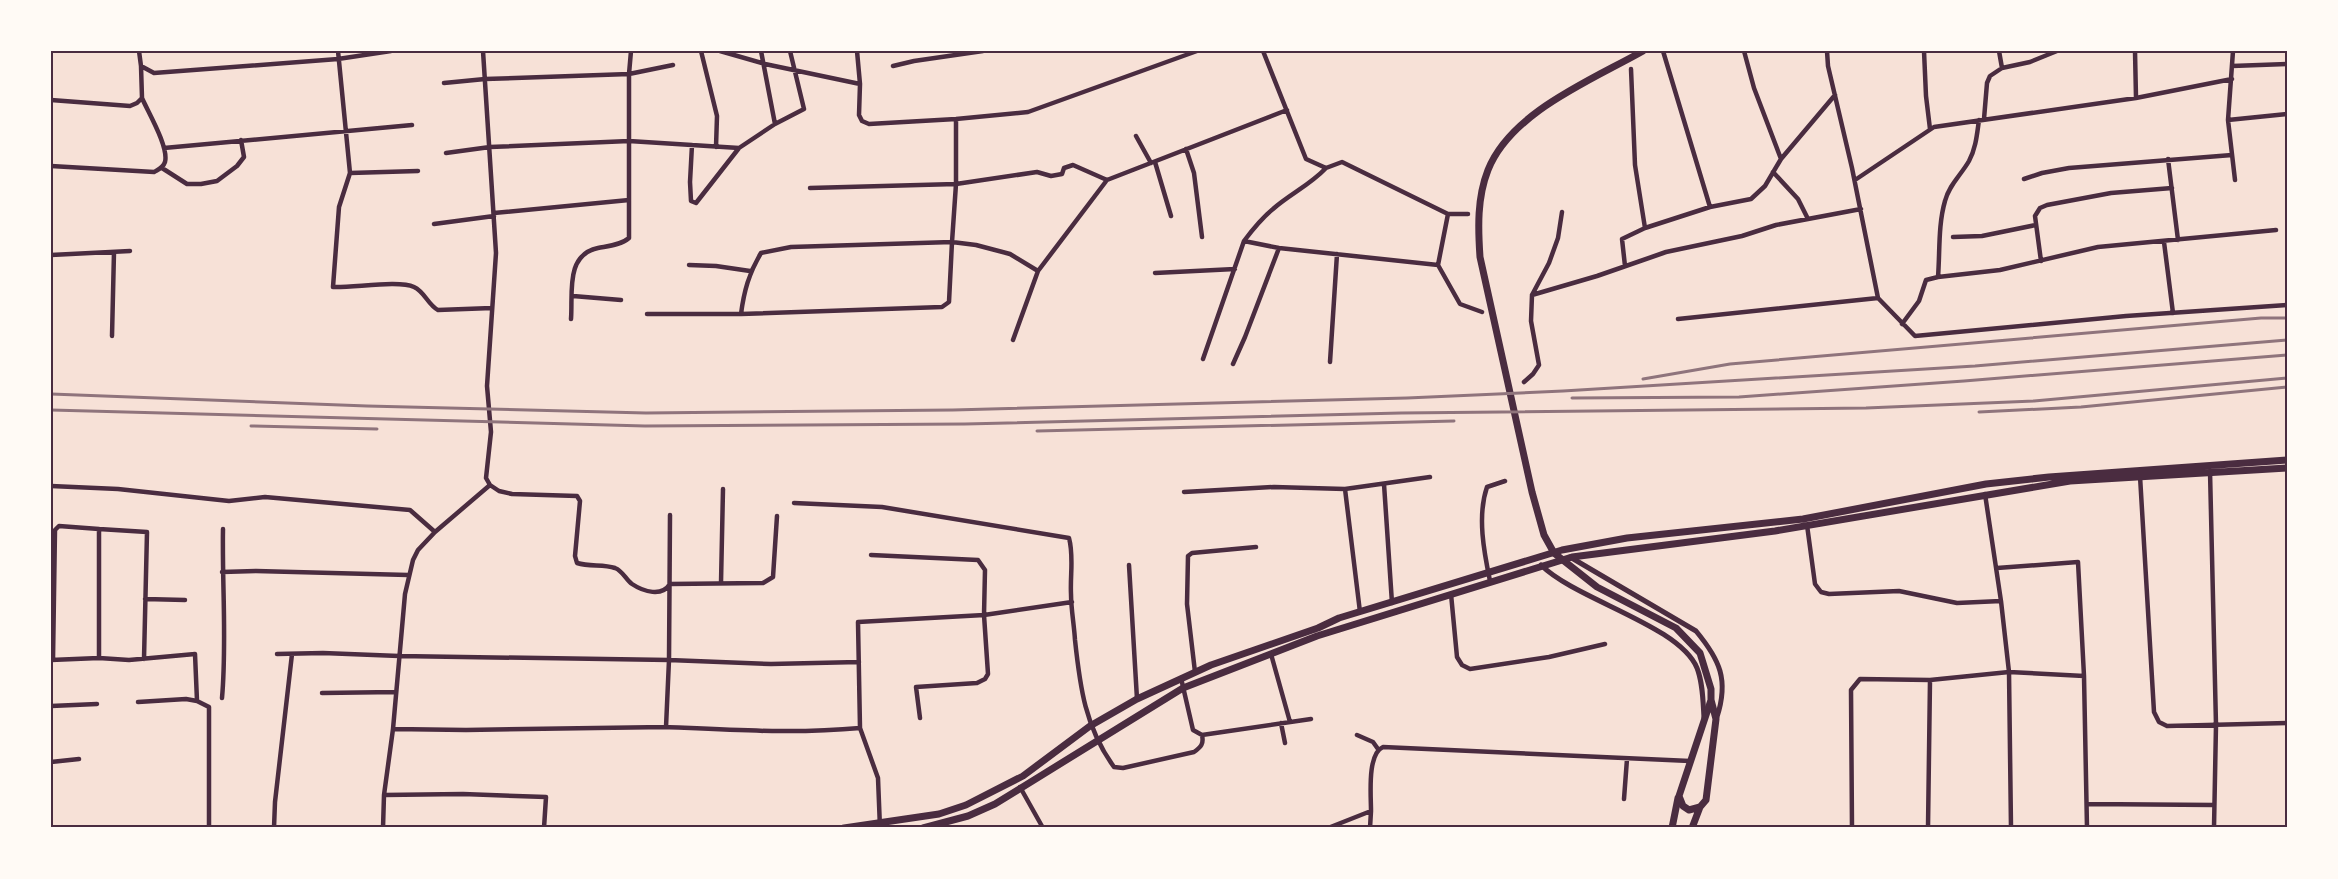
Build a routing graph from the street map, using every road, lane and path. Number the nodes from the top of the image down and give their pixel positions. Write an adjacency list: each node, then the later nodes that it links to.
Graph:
1 (139, 51): 27 (street)
2 (338, 51): 23 (street)
3 (391, 51): 23 (street)
4 (483, 51): 34 (street)
5 (631, 51): 33 (street)
6 (701, 51): 56 (street)
7 (720, 51): 24 (street)
8 (762, 51): 24 (street)
9 (790, 51): 31 (street)
10 (857, 51): 37 (street)
11 (983, 51): 28 (street)
12 (1197, 51): 44 (street)
13 (1263, 51): 42 (street)
14 (1643, 51): 189 (main road)
15 (1663, 51): 79 (street)
16 (1744, 51): 62 (street)
17 (1827, 51): 38 (street)
18 (1924, 51): 49 (street)
19 (2000, 51): 30 (street)
20 (2135, 51): 40 (street)
21 (2233, 51): 29 (street)
22 (2054, 52): 30 (street)
23 (338, 59): 27 (street); 50 (street)
24 (765, 64): 31 (street); 47 (street)
25 (2287, 64): 29 (street)
26 (673, 65): 33 (street)
27 (141, 66): 39 (street)
28 (893, 66)
29 (2232, 66): 35 (street)
30 (2002, 68): 45 (street)
31 (794, 69): 37 (street); 47 (street)
32 (1631, 69): 89 (street)
33 (628, 74): 34 (street); 53 (street)
34 (485, 79): 36 (street); 55 (street)
35 (2232, 79): 40 (street); 46 (street)
36 (444, 83)
37 (860, 84): 44 (street)
38 (1835, 95): 62 (street); 72 (street)
39 (142, 98): 41 (street); 57 (street)
40 (2136, 98): 45 (street)
41 (51, 100)
42 (1287, 110): 59 (street); 67 (street)
43 (2287, 114): 46 (street)
44 (956, 119): 75 (street)
45 (1982, 119): 49 (street); 110 (street)
46 (2228, 120): 61 (street)
47 (775, 124): 58 (street)
48 (412, 125): 50 (street)
49 (1930, 129): 72 (street)
50 (346, 131): 52 (street); 70 (street)
51 (1136, 136): 64 (street)
52 (241, 140): 57 (street); 66 (street)
53 (629, 141): 54 (street); 55 (street); 78 (street)
54 (692, 146): 56 (street); 58 (street)
55 (489, 147): 60 (street); 84 (street)
56 (716, 147): 58 (street)
57 (164, 148): 66 (street)
58 (739, 148)
59 (1186, 149): 64 (street); 91 (street)
60 (446, 153)
61 (2232, 154): 63 (street); 74 (street)
62 (1781, 159): 69 (street)
63 (2168, 159): 73 (street); 77 (street)
64 (1153, 162): 71 (street); 85 (street)
65 (51, 166): 66 (street)
66 (162, 168)
67 (1326, 168): 82 (street); 94 (street)
68 (418, 171): 70 (street)
69 (1773, 172): 79 (street); 86 (street)
70 (350, 173): 116 (street)
71 (1107, 180): 75 (street); 108 (street)
72 (1855, 180): 80 (street)
73 (2024, 180)
74 (2235, 180)
75 (956, 184): 76 (street); 95 (street)
76 (810, 188)
77 (2172, 188): 88 (street); 93 (street)
78 (629, 200): 84 (street); 112 (street)
79 (1710, 207): 89 (street)
80 (1861, 208): 86 (street); 113 (street)
81 (1562, 212): 111 (street)
82 (1448, 214): 83 (street); 104 (street)
83 (1468, 214)
84 (494, 215): 87 (street); 116 (street)
85 (1171, 216)
86 (1808, 219): 105 (street)
87 (434, 224)
88 (2036, 225): 92 (street); 102 (street)
89 (1645, 228): 105 (street)
90 (2276, 230): 93 (street)
91 (1202, 237)
92 (1953, 237)
93 (2178, 240): 96 (street)
94 (1244, 241): 97 (street); 106 (street)
95 (952, 242): 107 (street); 108 (street); 120 (street)
96 (2164, 242): 102 (street); 118 (street)
97 (1279, 248): 100 (street); 128 (street)
98 (130, 251): 99 (street)
99 (114, 252): 101 (street); 124 (street)
100 (1337, 254): 104 (street); 127 (street)
101 (51, 255)
102 (2041, 261): 110 (street)
103 (688, 265): 107 (street)
104 (1438, 265): 117 (street)
105 (1625, 266): 111 (street)
106 (1234, 269): 109 (street); 126 (street)
107 (750, 271): 120 (street)
108 (1038, 271): 125 (street)
109 (1155, 273)
110 (1938, 277): 123 (street)
111 (1532, 295): 129 (street)
112 (573, 296): 114 (street); 121 (street)
113 (1878, 298): 122 (street); 123 (street)
114 (621, 300)
115 (2287, 305): 118 (street)
116 (492, 308): 138 (street)
117 (1482, 312)
118 (2173, 313): 123 (street)
119 (647, 314): 120 (street)
120 (741, 314)
121 (571, 319)
122 (1678, 319)
123 (1902, 324)
124 (112, 336)
125 (1013, 340)
126 (1203, 359)
127 (1330, 362)
128 (1233, 364)
129 (1524, 381)
130 (2287, 460): 132 (main road)
131 (2287, 468): 132 (main road)
132 (2210, 469): 133 (main road); 158 (main road); 201 (street)
133 (2140, 476): 142 (main road); 201 (street)
134 (1430, 477): 136 (street)
135 (1505, 481): 158 (street)
136 (1384, 484): 140 (street); 166 (street)
137 (51, 486): 149 (street)
138 (490, 486): 149 (street); 160 (street)
139 (723, 489): 159 (street)
140 (1345, 489): 141 (street); 167 (street)
141 (1184, 492)
142 (1985, 494): 146 (main road); 155 (street)
143 (794, 503): 165 (street)
144 (670, 515): 160 (street)
145 (777, 516): 159 (street)
146 (1807, 525): 152 (main road); 164 (street)
147 (99, 529): 162 (street); 174 (street); 176 (street)
148 (223, 529): 156 (street)
149 (435, 532): 157 (street)
150 (1256, 547): 179 (street)
151 (871, 555): 168 (street)
152 (1570, 557): 154 (main road); 197 (street)
153 (1128, 565): 188 (street)
154 (1541, 565): 158 (main road); 195 (street)
155 (1997, 568): 164 (street); 181 (street)
156 (222, 572): 157 (street); 187 (street)
157 (408, 574): 173 (street)
158 (1489, 577): 161 (main road); 166 (main road)
159 (721, 583): 160 (street)
160 (670, 584): 177 (street)
161 (1451, 594): 169 (street); 172 (main road)
162 (146, 599): 163 (street); 175 (street)
163 (185, 600)
164 (2001, 601): 180 (street)
165 (1072, 602): 168 (street); 202 (street)
166 (1392, 603): 167 (main road)
167 (1360, 612): 179 (main road)
168 (984, 615): 178 (street); 194 (street)
169 (1605, 644)
170 (277, 654): 171 (street)
171 (292, 654): 173 (street); 225 (street)
172 (1270, 654): 184 (main road); 198 (street)
173 (399, 656): 177 (street); 185 (street)
174 (99, 658): 175 (street); 176 (street)
175 (144, 659): 190 (street)
176 (52, 660)
177 (669, 660): 178 (street); 203 (street)
178 (859, 662): 204 (street)
179 (1195, 672): 182 (main road)
180 (2009, 672): 181 (street); 183 (street); 237 (street)
181 (2084, 676): 219 (street)
182 (1181, 677): 184 (street); 188 (main road)
183 (1930, 680): 235 (street); 236 (street)
184 (1183, 688): 206 (street); 208 (main road)
185 (396, 692): 186 (street); 205 (street)
186 (322, 693)
187 (222, 698)
188 (1137, 699): 202 (main road)
189 (1711, 699): 195 (main road); 197 (main road)
190 (197, 701): 191 (street); 224 (street)
191 (138, 702)
192 (97, 704): 193 (street)
193 (51, 706)
194 (920, 718)
195 (1704, 718): 213 (main road)
196 (1311, 719): 198 (street)
197 (1716, 719): 221 (main road)
198 (1290, 722): 199 (street)
199 (1281, 723): 206 (street); 209 (street)
200 (2287, 723): 201 (street)
201 (2216, 725): 220 (street)
202 (1090, 726): 208 (street); 223 (main road)
203 (666, 727): 204 (street); 205 (street)
204 (860, 728): 223 (street)
205 (393, 729): 216 (street)
206 (1202, 735): 208 (street)
207 (1358, 735): 210 (street)
208 (1098, 740): 215 (main road)
209 (1284, 743)
210 (1378, 749): 212 (street); 222 (street)
211 (79, 759): 214 (street)
212 (1627, 759): 213 (street); 218 (street)
213 (1690, 761): 217 (main road)
214 (51, 762)
215 (1020, 787): 229 (main road); 230 (street)
216 (384, 795): 226 (street); 227 (street)
217 (1679, 796): 221 (main road); 233 (main road)
218 (1624, 799)
219 (2087, 804): 220 (street); 238 (street)
220 (2214, 805): 239 (street)
221 (1700, 807): 234 (main road)
222 (1371, 811): 231 (street); 232 (street)
223 (880, 825): 228 (main road)
224 (209, 828)
225 (274, 828)
226 (383, 828)
227 (544, 828)
228 (844, 828)
229 (923, 828)
230 (1043, 828)
231 (1328, 828)
232 (1370, 828)
233 (1672, 828)
234 (1692, 828)
235 (1852, 828)
236 (1929, 828)
237 (2011, 828)
238 (2088, 828)
239 (2214, 828)

